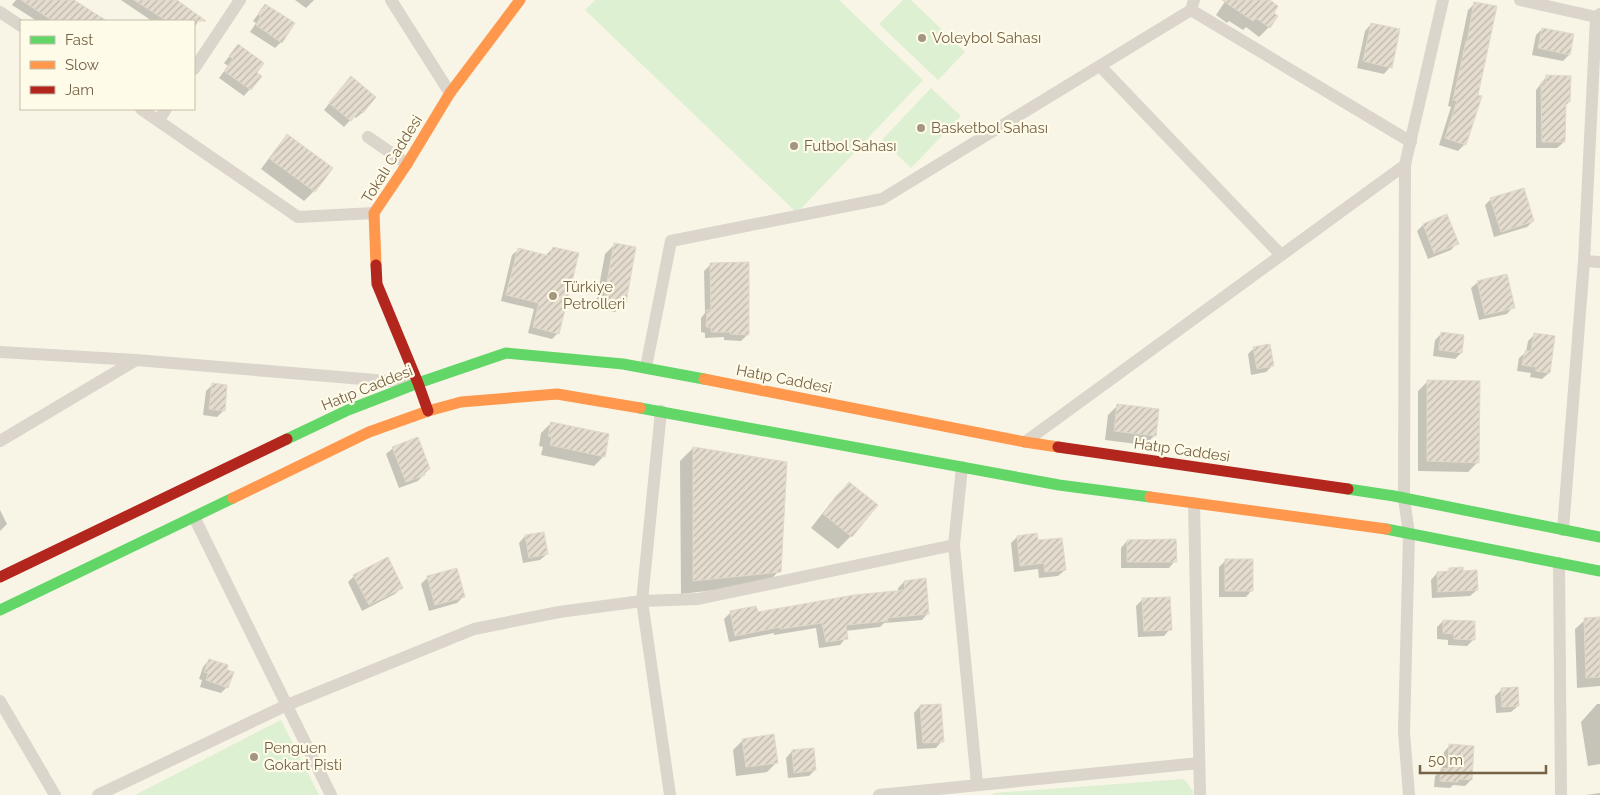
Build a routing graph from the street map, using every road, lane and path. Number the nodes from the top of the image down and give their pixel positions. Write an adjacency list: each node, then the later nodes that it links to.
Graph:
1 (240, 0): 11 (street)
2 (391, 0): 12 (street)
3 (520, 0): 12 (main road, Tokalı Caddesi)
4 (1443, 0): 17 (street)
5 (1520, 0): 8 (street)
6 (1192, 5): 10 (street); 17 (street)
7 (0, 12): 9 (street)
8 (1598, 15): 22 (street)
9 (20, 25)
10 (1100, 66): 21 (street); 26 (street)
11 (195, 68)
12 (450, 93): 18 (main road, Tokalı Caddesi)
13 (142, 110): 15 (street)
14 (165, 110): 15 (street)
15 (158, 121): 20 (street)
16 (368, 137): 18 (street)
17 (1411, 142): 19 (street)
18 (407, 164): 20 (main road, Tokalı Caddesi)
19 (1406, 165): 21 (street); 33 (street)
20 (374, 213): 27 (main road, Tokalı Caddesi)
21 (1281, 255): 31 (street)
22 (1584, 260): 23 (street); 36 (street)
23 (1600, 262)
24 (0, 352): 25 (street)
25 (136, 360): 27 (street); 30 (street)
26 (646, 367): 27 (main road, Hatıp Caddesi); 31 (main road, Hatıp Caddesi)
27 (418, 383): 28 (main road, Tokalı Caddesi); 42 (main road, Hatıp Caddesi)
28 (428, 411): 29 (main road); 35 (main road)
29 (661, 411): 32 (main road); 43 (street)
30 (0, 441)
31 (1025, 442): 33 (main road, Hatıp Caddesi)
32 (962, 467): 34 (main road); 39 (street)
33 (1404, 498): 36 (main road, Hatıp Caddesi); 37 (street)
34 (1194, 503): 37 (main road); 47 (street)
35 (194, 517): 44 (main road); 46 (street)
36 (1562, 530): 38 (main road, Hatıp Caddesi)
37 (1409, 534): 40 (main road); 56 (street)
38 (1600, 537)
39 (954, 545): 43 (street); 48 (street)
40 (1559, 563): 41 (main road); 57 (street)
41 (1600, 571)
42 (0, 577)
43 (642, 601): 46 (street); 53 (street)
44 (0, 610)
45 (0, 701): 50 (street)
46 (287, 705): 51 (street); 52 (street)
47 (1199, 763): 48 (street); 55 (street)
48 (977, 784): 49 (street)
49 (905, 794): 54 (street)
50 (55, 795)
51 (98, 795)
52 (331, 795)
53 (670, 795)
54 (879, 795)
55 (1200, 795)
56 (1409, 795)
57 (1561, 795)

